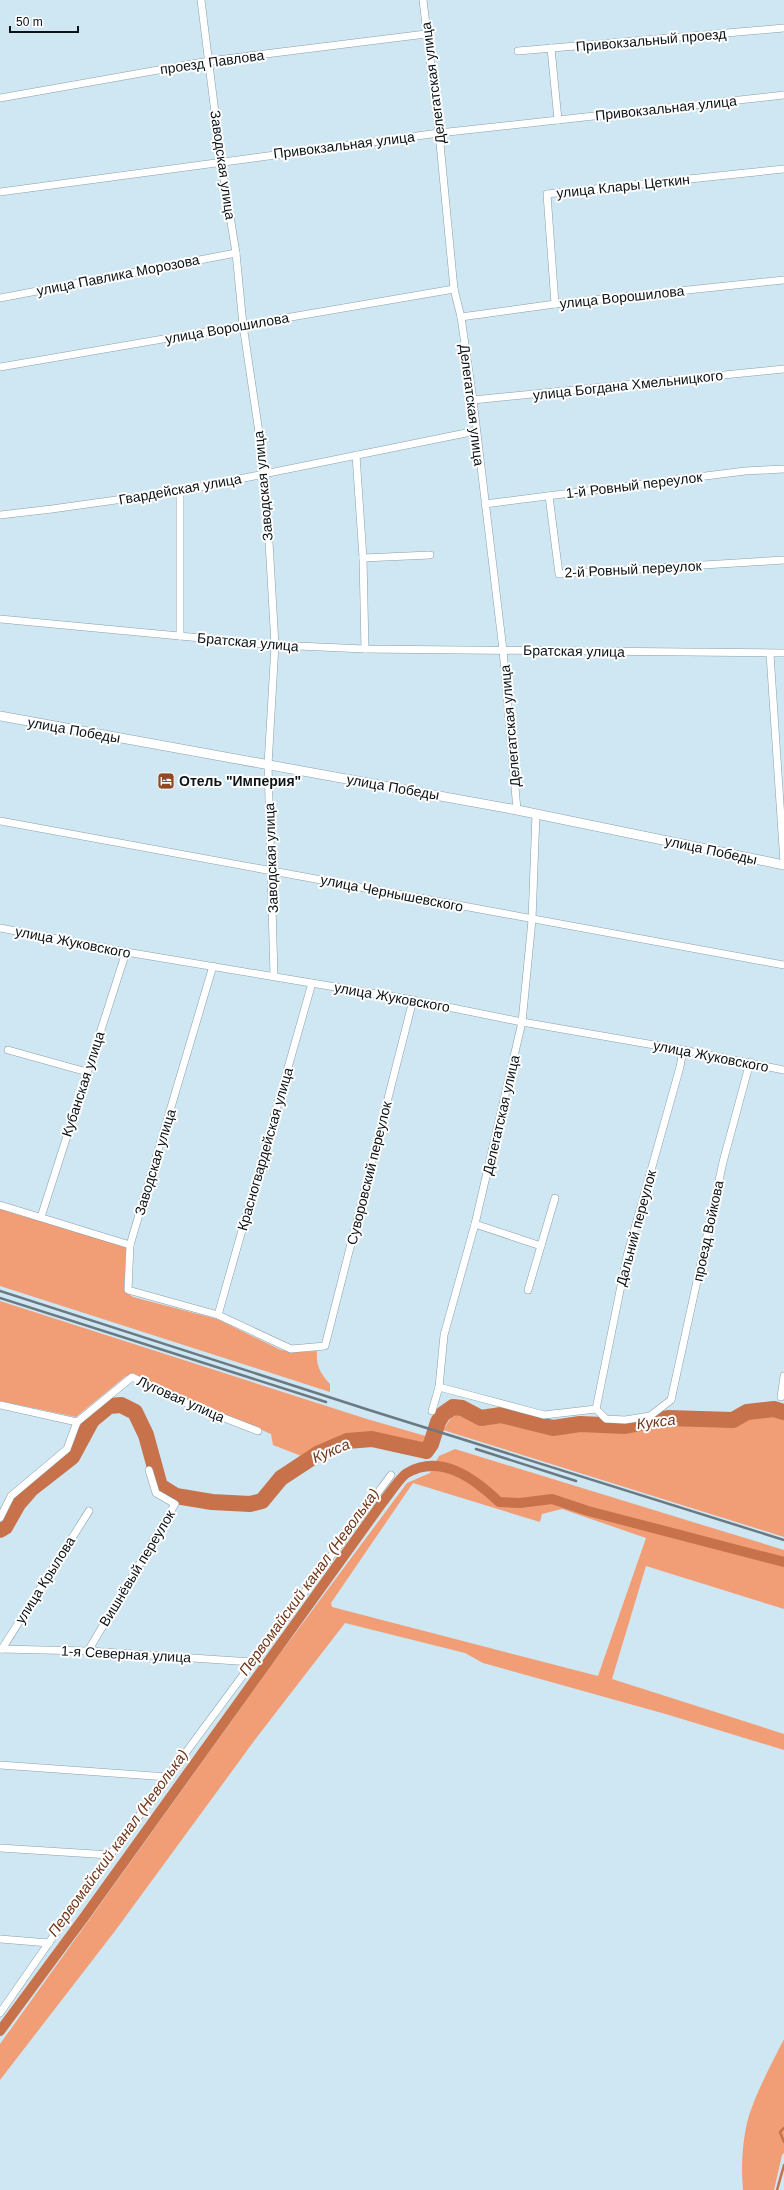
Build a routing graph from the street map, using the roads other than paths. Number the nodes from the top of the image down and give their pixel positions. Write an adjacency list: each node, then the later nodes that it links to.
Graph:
1 (201, 0): 7 (street, Заводская улица)
2 (423, 0): 4 (street, Делегатская улица)
3 (784, 28): 5 (street, Привокзальный проезд)
4 (426, 34): 7 (street, проезд Павлова); 11 (street, Делегатская улица)
5 (551, 48): 6 (street, Привокзальный проезд); 10 (street)
6 (518, 51)
7 (209, 61): 9 (street, проезд Павлова); 12 (street, Заводская улица)
8 (784, 95): 10 (street, Привокзальная улица)
9 (0, 98)
10 (558, 120): 11 (street, Привокзальная улица)
11 (439, 133): 12 (street, Привокзальная улица); 17 (street, Делегатская улица)
12 (222, 161): 14 (street, Привокзальная улица); 15 (street, Заводская улица)
13 (784, 169): 19 (street, улица Клары Цеткин)
14 (0, 192)
15 (236, 253): 18 (street, улица Павлика Морозова); 21 (street, Заводская улица)
16 (784, 280): 19 (street, улица Ворошилова)
17 (454, 289): 20 (street, Делегатская улица); 21 (street, улица Ворошилова)
18 (0, 298)
19 (555, 304): 20 (street, улица Ворошилова)
20 (461, 317): 24 (street, Делегатская улица)
21 (243, 325): 22 (street, улица Ворошилова); 28 (street, Заводская улица)
22 (0, 367)
23 (784, 369): 24 (street, улица Богдана Хмельницкого)
24 (473, 400): 25 (street, Делегатская улица)
25 (476, 431): 26 (street, Гвардейская улица); 31 (street, Делегатская улица)
26 (356, 455): 28 (street, Гвардейская улица); 34 (street)
27 (784, 469): 30 (street, 1-й Ровный переулок)
28 (265, 473): 29 (street, Гвардейская улица); 38 (street, Заводская улица)
29 (180, 491): 32 (street, Гвардейская улица); 37 (street, Братская улица)
30 (549, 496): 31 (street, 1-й Ровный переулок); 35 (street, 2-й Ровный переулок)
31 (485, 504): 40 (street, Делегатская улица)
32 (0, 515)
33 (430, 555): 34 (street)
34 (363, 558): 39 (street)
35 (784, 560)
36 (0, 619): 37 (street, Братская улица)
37 (180, 636): 38 (street, Братская улица)
38 (275, 645): 39 (street, Братская улица); 44 (street, Заводская улица)
39 (365, 649): 40 (street, Братская улица)
40 (503, 650): 42 (street, Братская улица); 45 (street, Делегатская улица)
41 (784, 653): 42 (street, Братская улица)
42 (770, 654): 48 (street)
43 (0, 716): 44 (street, улица Победы)
44 (268, 765): 45 (street, улица Победы); 49 (street, Заводская улица)
45 (517, 810): 46 (street, улица Победы)
46 (536, 814): 48 (street, улица Победы); 50 (street, Делегатская улица)
47 (0, 821): 49 (street, улица Чернышевского)
48 (784, 864)
49 (272, 870): 50 (street, улица Чернышевского); 55 (street, Заводская улица)
50 (532, 920): 54 (street, улица Чернышевского); 58 (street, Делегатская улица)
51 (0, 928): 52 (street, улица Жуковского)
52 (126, 952): 53 (street, улица Жуковского); 63 (street, Кубанская улица)
53 (213, 966): 55 (street, улица Жуковского); 68 (street, Заводская улица)
54 (784, 966)
55 (274, 976): 56 (street, улица Жуковского)
56 (312, 983): 57 (street, улица Жуковского); 71 (street, Красногвардейская улица)
57 (413, 1000): 58 (street, улица Жуковского); 71 (street, Суворовский переулок)
58 (522, 1022): 60 (street, улица Жуковского); 67 (street, Делегатская улица)
59 (8, 1050): 63 (street)
60 (683, 1050): 61 (street, улица Жуковского); 76 (street, Дальний переулок)
61 (750, 1062): 62 (street, улица Жуковского); 76 (street, проезд Войкова)
62 (784, 1070)
63 (87, 1072): 66 (street, Кубанская улица)
64 (555, 1198): 69 (street)
65 (0, 1205): 66 (street)
66 (41, 1217): 68 (street)
67 (476, 1224): 69 (street); 73 (street, Делегатская улица)
68 (130, 1245): 71 (street, Заводская улица)
69 (541, 1246): 70 (street)
70 (528, 1290)
71 (218, 1315)
72 (784, 1376): 74 (street)
73 (439, 1387): 76 (street); 77 (street, Делегатская улица)
74 (781, 1397)
75 (0, 1405): 78 (street)
76 (596, 1408)
77 (432, 1410)
78 (78, 1422): 79 (street, Луговая улица); 83 (street)
79 (258, 1431)
80 (149, 1470): 85 (street, Вишнёвый переулок)
81 (391, 1475): 86 (street)
82 (88, 1511): 84 (street, улица Крылова)
83 (0, 1518)
84 (1, 1649): 85 (street, 1-я Северная улица)
85 (88, 1651): 86 (street, 1-я Северная улица)
86 (252, 1662): 88 (street)
87 (0, 1765): 88 (street)
88 (168, 1777): 90 (street)
89 (0, 1848): 90 (street)
90 (110, 1855): 92 (street)
91 (0, 1939): 92 (street)
92 (49, 1943): 93 (street)
93 (0, 2014)

